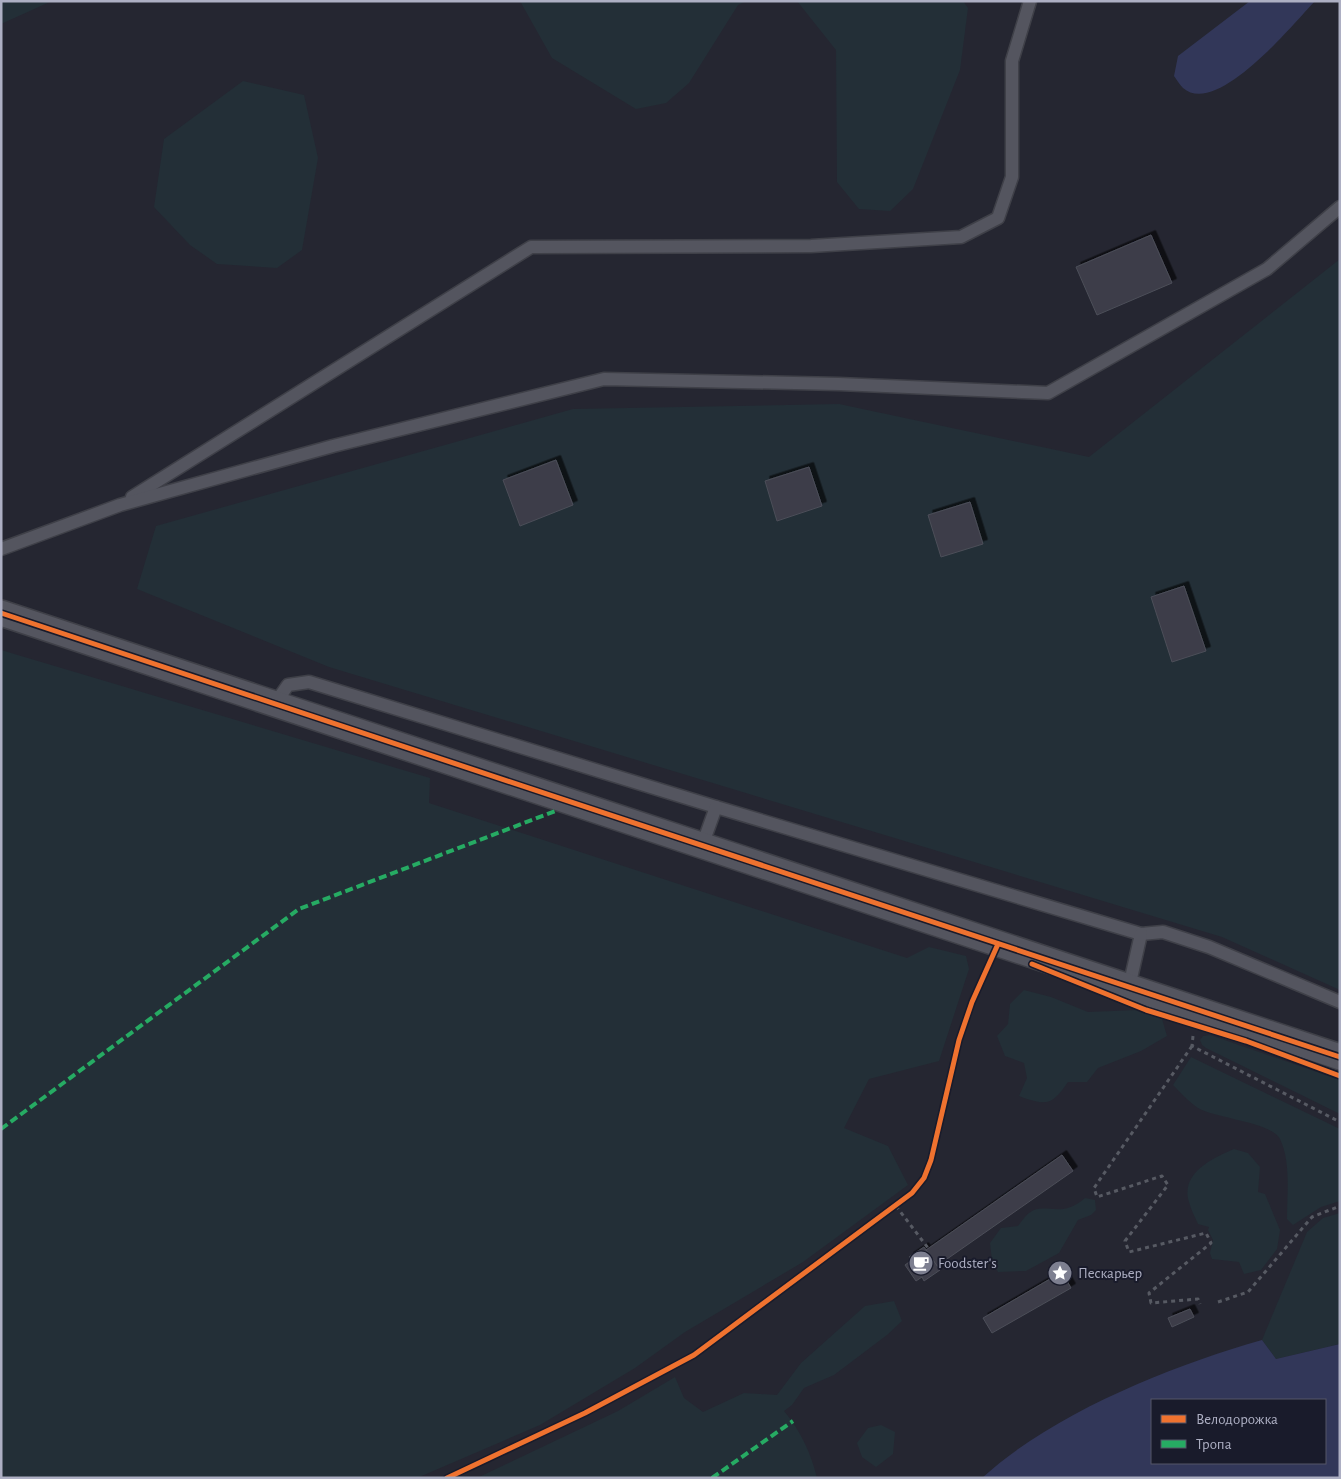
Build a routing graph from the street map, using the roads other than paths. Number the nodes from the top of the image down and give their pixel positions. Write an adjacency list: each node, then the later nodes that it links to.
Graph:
1 (1030, 1): 3 (lane)
2 (1340, 207): 3 (lane)
3 (120, 505): 4 (lane)
4 (1, 549)
5 (1, 613): 6 (street)
6 (274, 705): 7 (lane); 8 (street)
7 (716, 807): 8 (lane); 9 (lane)
8 (702, 846): 10 (street)
9 (1140, 934): 10 (lane); 11 (lane)
10 (1129, 988): 12 (street)
11 (1340, 1002)
12 (1340, 1057)

